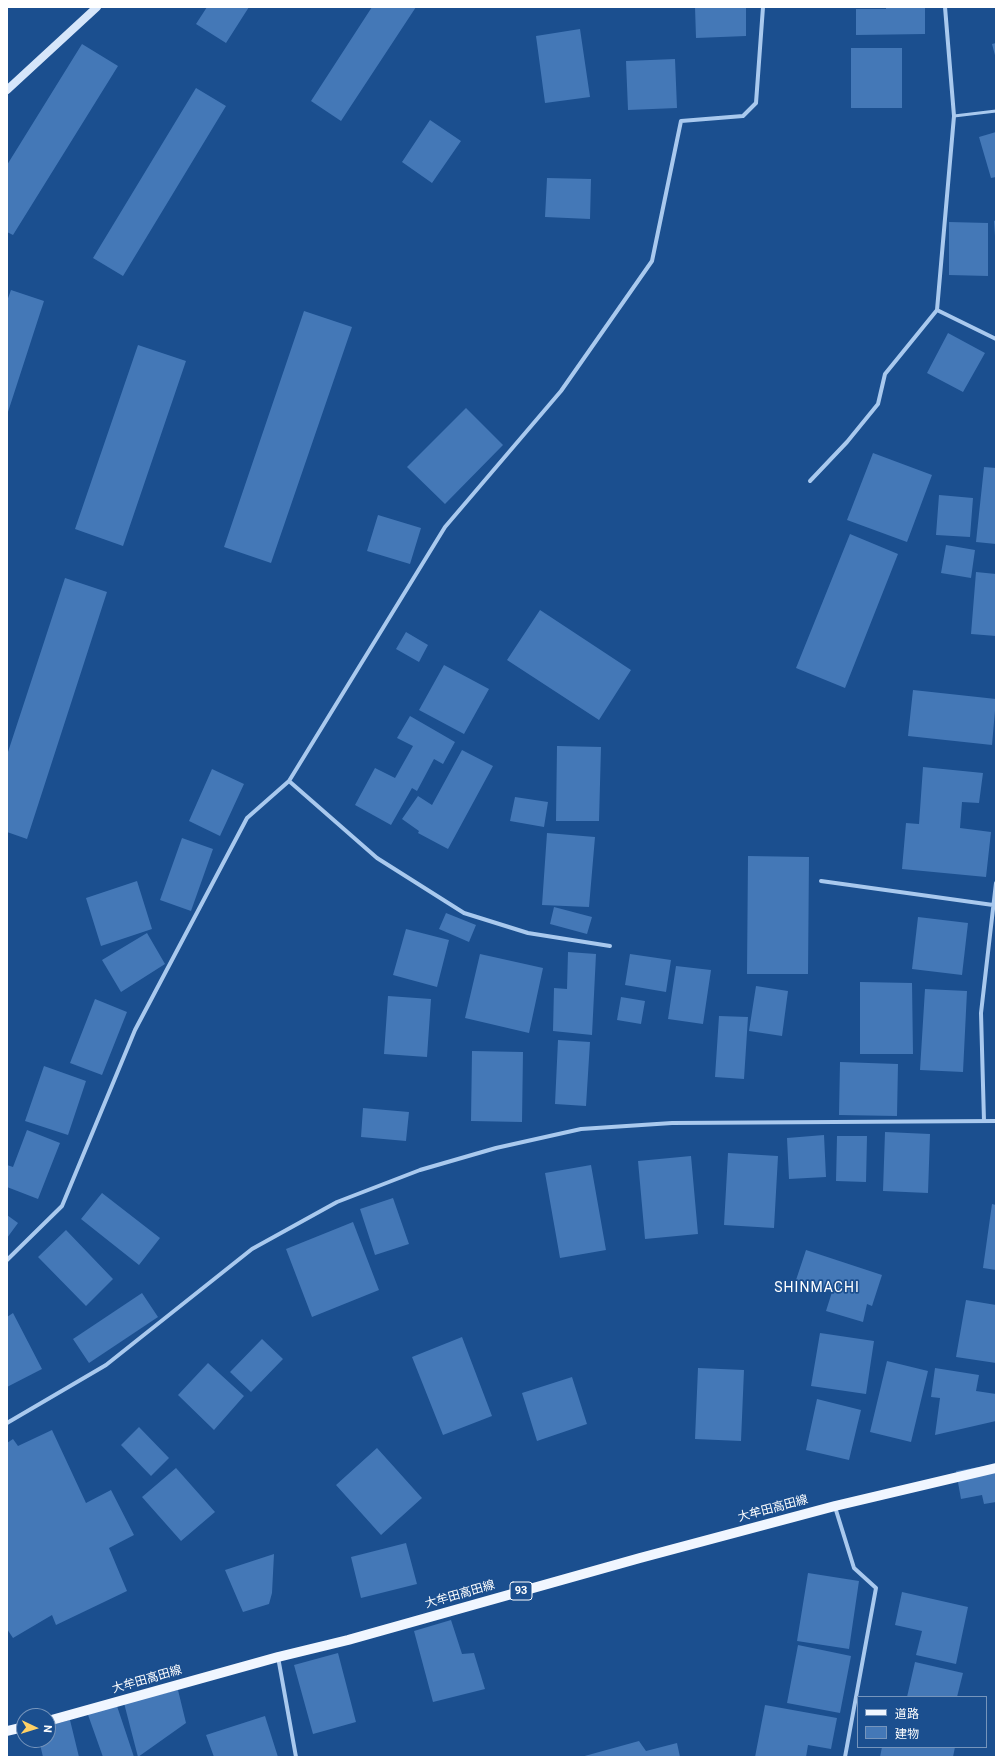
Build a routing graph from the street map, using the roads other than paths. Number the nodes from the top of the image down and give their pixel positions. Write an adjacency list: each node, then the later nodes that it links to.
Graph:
1 (97, 7): 4 (street)
2 (764, 7): 10 (street)
3 (945, 7): 6 (street)
4 (7, 90)
5 (996, 111): 6 (lane)
6 (954, 116): 7 (street)
7 (938, 310): 8 (street); 9 (street)
8 (996, 339)
9 (810, 481)
10 (289, 781): 14 (street); 17 (street)
11 (821, 881): 13 (street)
12 (996, 883): 13 (street)
13 (993, 905): 15 (street)
14 (610, 946)
15 (984, 1121): 16 (street); 18 (street)
16 (996, 1121)
17 (7, 1260)
18 (7, 1423)
19 (996, 1468): 20 (main road, 大牟田高田線 / 93)
20 (835, 1506): 21 (main road, 大牟田高田線 / 93); 24 (street)
21 (278, 1657): 22 (main road, 大牟田高田線 / 93); 23 (street)
22 (56, 1719)
23 (296, 1757)
24 (845, 1757)

